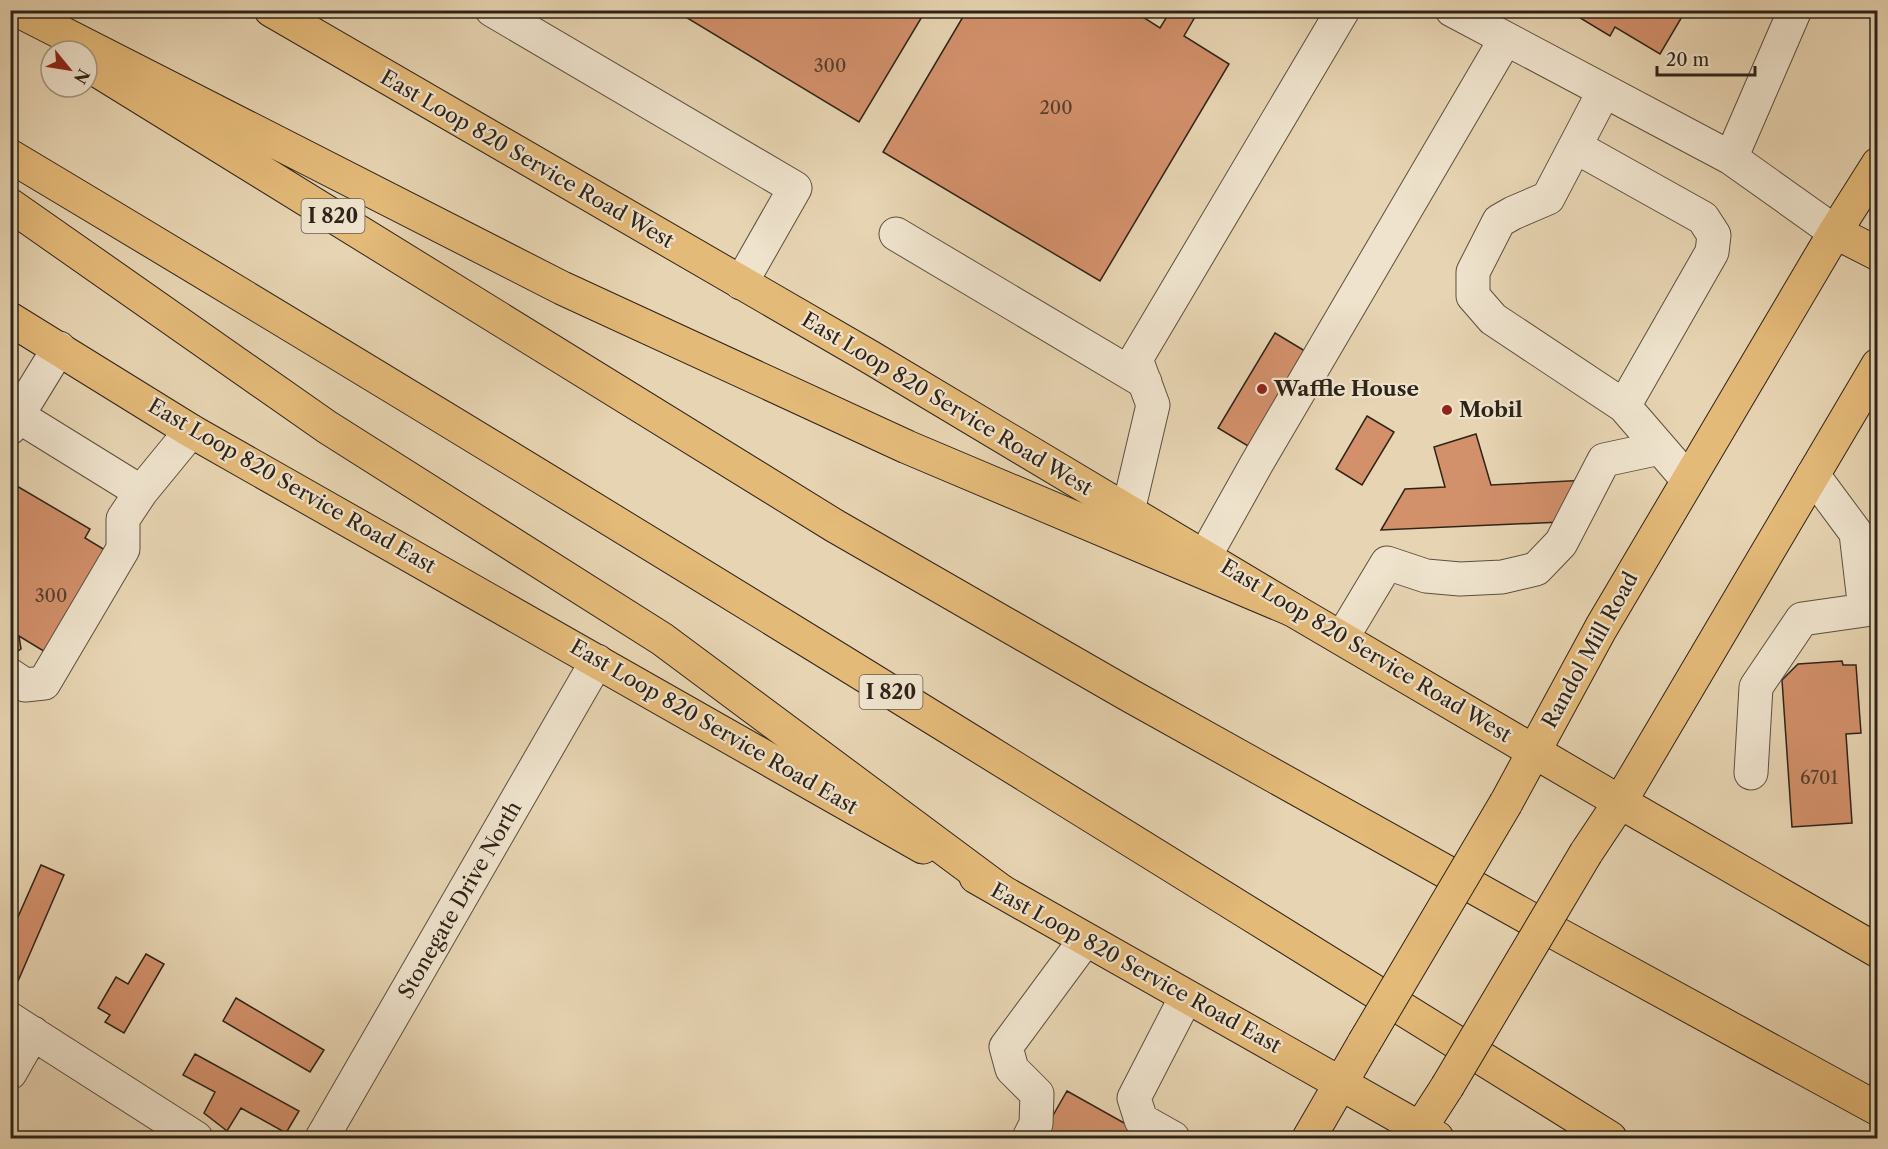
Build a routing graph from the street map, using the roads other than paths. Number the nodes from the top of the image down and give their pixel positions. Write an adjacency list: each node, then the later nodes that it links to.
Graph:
1 (17, 10): 34 (main road)
2 (492, 10): 20 (street)
3 (1343, 10): 24 (street)
4 (1452, 10): 9 (street)
5 (1795, 10): 14 (street)
6 (276, 12): 20 (main road, East Loop 820 Service Road West)
7 (10, 17): 8 (main road)
8 (46, 39)
9 (1505, 40): 11 (street); 33 (street)
10 (99, 71): 48 (main road, I 820)
11 (1604, 91): 12 (street); 14 (street)
12 (1576, 147): 25 (street); 25 (street)
13 (10, 156): 55 (main road, I 820)
14 (1731, 158): 17 (street)
15 (1878, 165): 17 (main road, Randol Mill Road)
16 (10, 205): 41 (main road)
17 (1835, 232): 19 (main road); 30 (main road, Randol Mill Road)
18 (896, 234): 24 (street)
19 (1878, 254)
20 (741, 283): 32 (main road, East Loop 820 Service Road West)
21 (10, 319): 22 (main road, East Loop 820 Service Road East)
22 (58, 348): 26 (street); 27 (main road, East Loop 820 Service Road East)
23 (1878, 365): 29 (main road)
24 (1145, 382): 32 (street)
25 (1624, 406): 28 (street)
26 (13, 418): 31 (street)
27 (191, 431): 31 (street); 36 (main road, East Loop 820 Service Road East)
28 (1660, 448): 30 (street); 35 (street)
29 (1813, 475): 39 (street); 40 (main road)
30 (1688, 480): 38 (main road, Randol Mill Road)
31 (141, 492): 37 (street)
32 (1128, 511): 33 (main road, East Loop 820 Service Road West)
33 (1205, 556): 34 (main road, East Loop 820 Service Road West)
34 (1293, 610): 35 (main road, East Loop 820 Service Road West)
35 (1342, 638): 38 (main road, East Loop 820 Service Road West)
36 (597, 661): 41 (main road, East Loop 820 Service Road East); 51 (street, Stonegate Drive North)
37 (10, 675)
38 (1534, 751): 40 (main road, East Loop 820 Service Road West); 47 (main road, Randol Mill Road, bridge)
39 (1751, 773)
40 (1620, 802): 43 (main road, East Loop 820 Service Road West); 49 (main road, bridge)
41 (1001, 891): 42 (main road, East Loop 820 Service Road East)
42 (1085, 940): 44 (main road, East Loop 820 Service Road East); 52 (street)
43 (1878, 951)
44 (1186, 997): 47 (main road, East Loop 820 Service Road East); 53 (street)
45 (22, 1026): 46 (street); 50 (street)
46 (10, 1073)
47 (1340, 1083): 49 (main road, East Loop 820 Service Road East); 54 (main road, Randol Mill Road)
48 (1878, 1109)
49 (1424, 1135)
50 (196, 1138)
51 (322, 1138)
52 (1029, 1138)
53 (1173, 1138)
54 (1309, 1138)
55 (1610, 1138)

